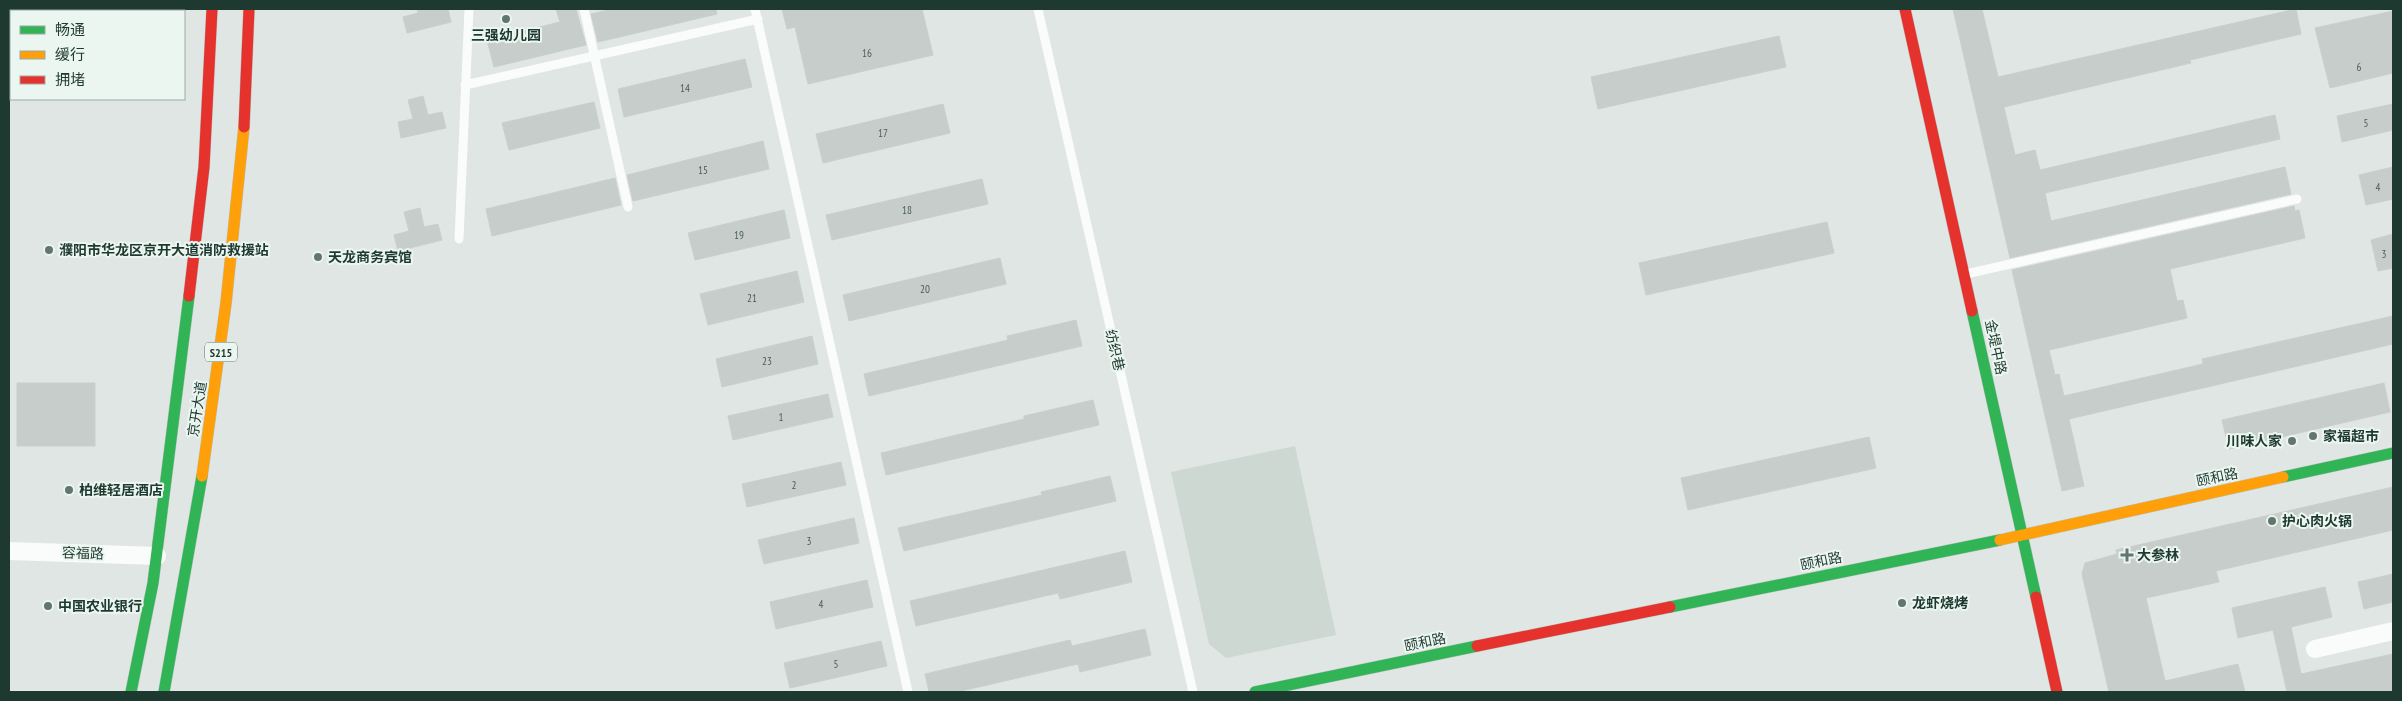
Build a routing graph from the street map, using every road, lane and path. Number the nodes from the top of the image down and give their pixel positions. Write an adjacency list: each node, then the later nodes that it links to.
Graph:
1 (212, 9): 18 (street, 京开大道 / S215)
2 (249, 9): 22 (street, 京开大道 / S215)
3 (469, 9): 10 (lane)
4 (584, 9): 9 (lane)
5 (755, 9): 8 (lane)
6 (1038, 9): 24 (lane, 纺织巷)
7 (1905, 9): 14 (street, 金堤中路)
8 (758, 19): 9 (lane); 23 (lane)
9 (594, 56): 10 (lane); 12 (lane)
10 (465, 85): 13 (lane)
11 (2297, 199): 14 (lane)
12 (628, 207)
13 (459, 240)
14 (1964, 274): 16 (street, 金堤中路)
15 (2393, 453): 16 (street, 颐和路)
16 (2022, 535): 25 (street, 颐和路); 26 (street, 金堤中路)
17 (9, 551): 18 (street, 容福路)
18 (157, 556): 21 (street, 京开大道 / S215)
19 (2393, 632): 20 (street)
20 (2315, 649)
21 (131, 692)
22 (164, 692)
23 (908, 692)
24 (1193, 692)
25 (1254, 692)
26 (2056, 692)

